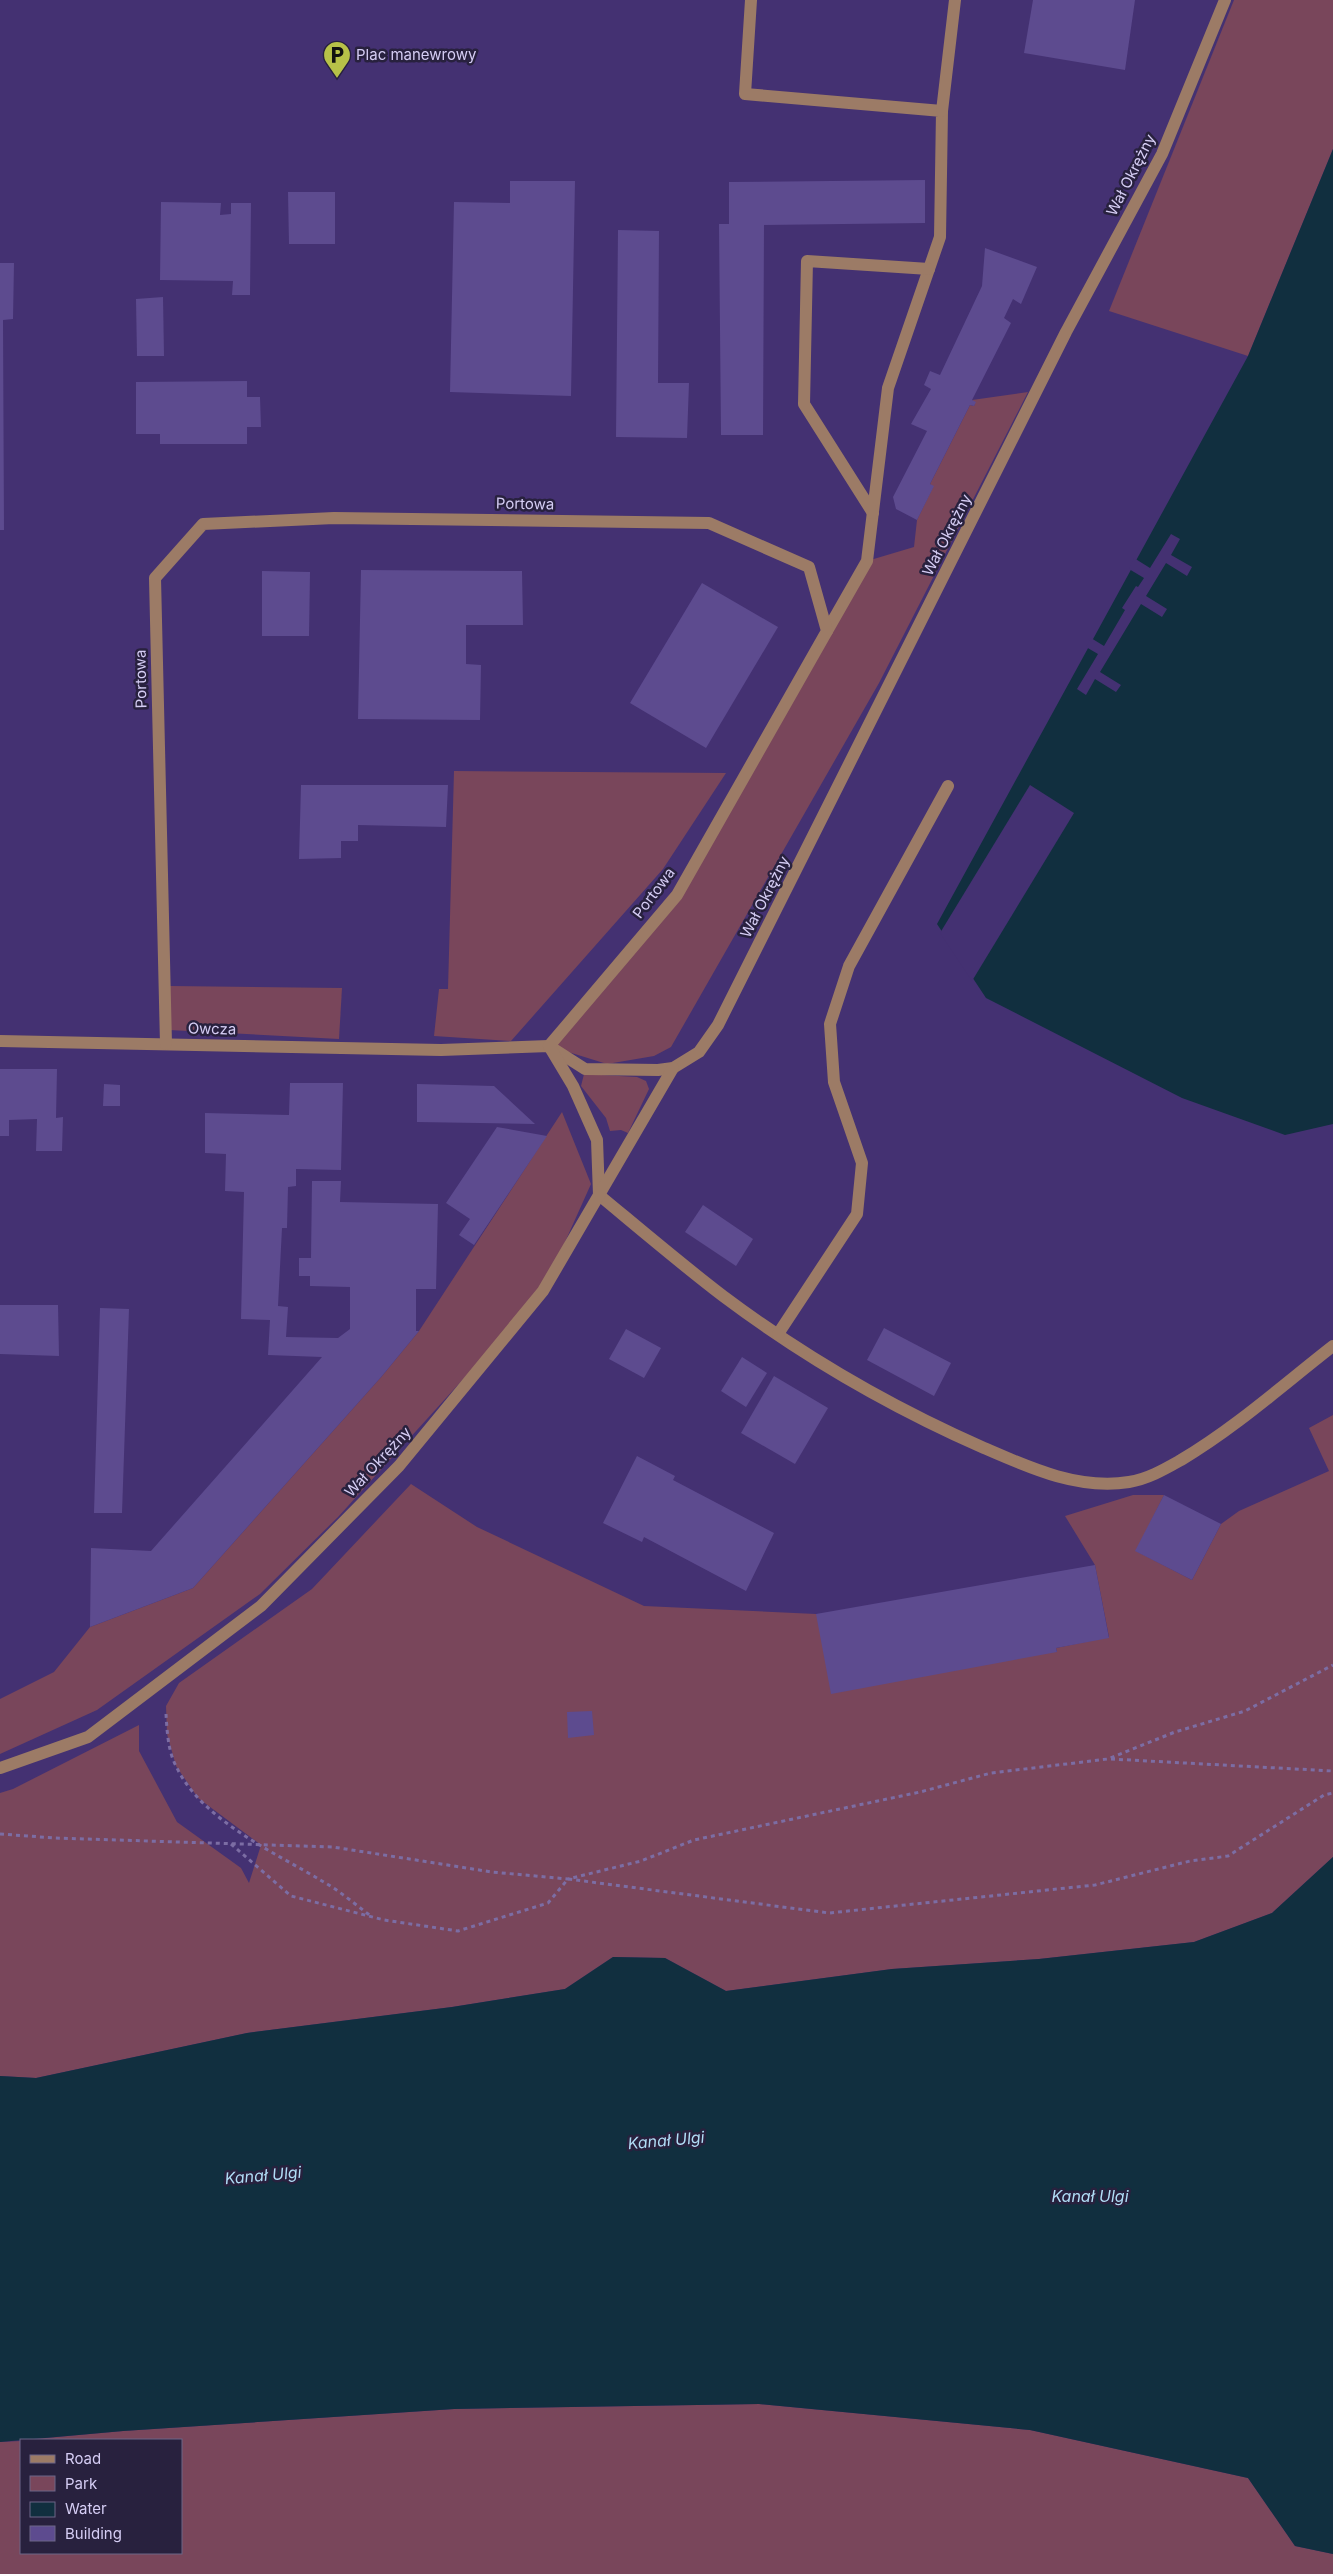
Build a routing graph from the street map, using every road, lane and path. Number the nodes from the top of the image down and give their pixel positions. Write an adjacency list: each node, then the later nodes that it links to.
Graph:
1 (751, 0): 4 (street)
2 (955, 0): 4 (street)
3 (1225, 0): 12 (street, Wał Okrężny)
4 (942, 111): 5 (street)
5 (929, 269): 6 (street); 6 (street)
6 (873, 513): 7 (street)
7 (827, 632): 10 (street, Portowa); 11 (street, Portowa)
8 (948, 786): 14 (street)
9 (0, 1041): 10 (street, Owcza)
10 (166, 1044): 11 (street, Owcza)
11 (549, 1046): 12 (street); 13 (street)
12 (673, 1068): 13 (street, Wał Okrężny)
13 (599, 1195): 14 (street); 17 (street, Wał Okrężny)
14 (778, 1334): 15 (street)
15 (1333, 1346)
16 (1333, 1665): 18 (path)
17 (174, 1672): 19 (street, Wał Okrężny); 24 (path)
18 (1108, 1759): 20 (path); 25 (path)
19 (0, 1768)
20 (1333, 1771)
21 (1333, 1793): 25 (path)
22 (0, 1834): 23 (path)
23 (230, 1844): 24 (path); 26 (path)
24 (261, 1845): 25 (path); 26 (path)
25 (568, 1879): 26 (path)
26 (373, 1918)

